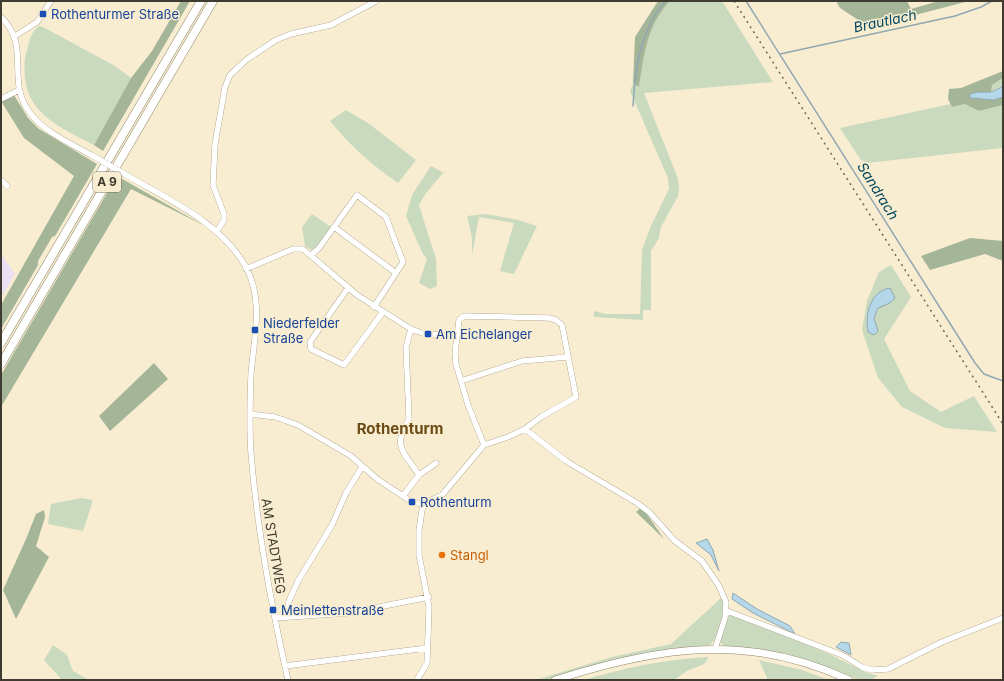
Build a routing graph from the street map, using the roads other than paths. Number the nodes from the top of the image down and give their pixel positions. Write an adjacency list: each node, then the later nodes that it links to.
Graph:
1 (51, 1): 6 (street)
2 (201, 1): 21 (highway, A 9)
3 (213, 1): 23 (highway, A 9)
4 (376, 1): 12 (street)
5 (1, 16): 6 (street)
6 (15, 36): 7 (street)
7 (19, 90): 8 (street); 12 (street, bridge)
8 (1, 99)
9 (1, 180): 10 (street)
10 (8, 186)
11 (334, 227): 13 (street); 15 (street); 15 (street)
12 (217, 231): 14 (street)
13 (311, 255): 14 (street); 16 (street)
14 (246, 269): 25 (street)
15 (396, 273): 17 (street)
16 (348, 288): 17 (street); 18 (street)
17 (374, 307): 18 (street)
18 (383, 312): 19 (street)
19 (411, 329): 20 (street); 30 (street)
20 (457, 337): 22 (street); 24 (street)
21 (1, 343)
22 (568, 357): 24 (street); 26 (street)
23 (1, 364)
24 (461, 381): 27 (street)
25 (250, 414): 29 (street); 36 (street, AM STADTWEG)
26 (525, 429): 27 (street); 34 (street)
27 (484, 445): 32 (street)
28 (436, 463): 30 (street)
29 (362, 466): 31 (street); 35 (street)
30 (419, 475): 31 (street)
31 (403, 496): 32 (street)
32 (422, 504): 33 (street)
33 (429, 597): 35 (street); 38 (street)
34 (727, 611): 37 (street); 39 (street)
35 (288, 617): 36 (street)
36 (275, 618): 40 (street, AM STADTWEG)
37 (1003, 618)
38 (427, 648): 40 (street); 42 (street)
39 (715, 649): 43 (main road); 44 (main road)
40 (285, 666): 41 (street, AM STADTWEG)
41 (288, 680)
42 (417, 680)
43 (556, 680)
44 (849, 680)

